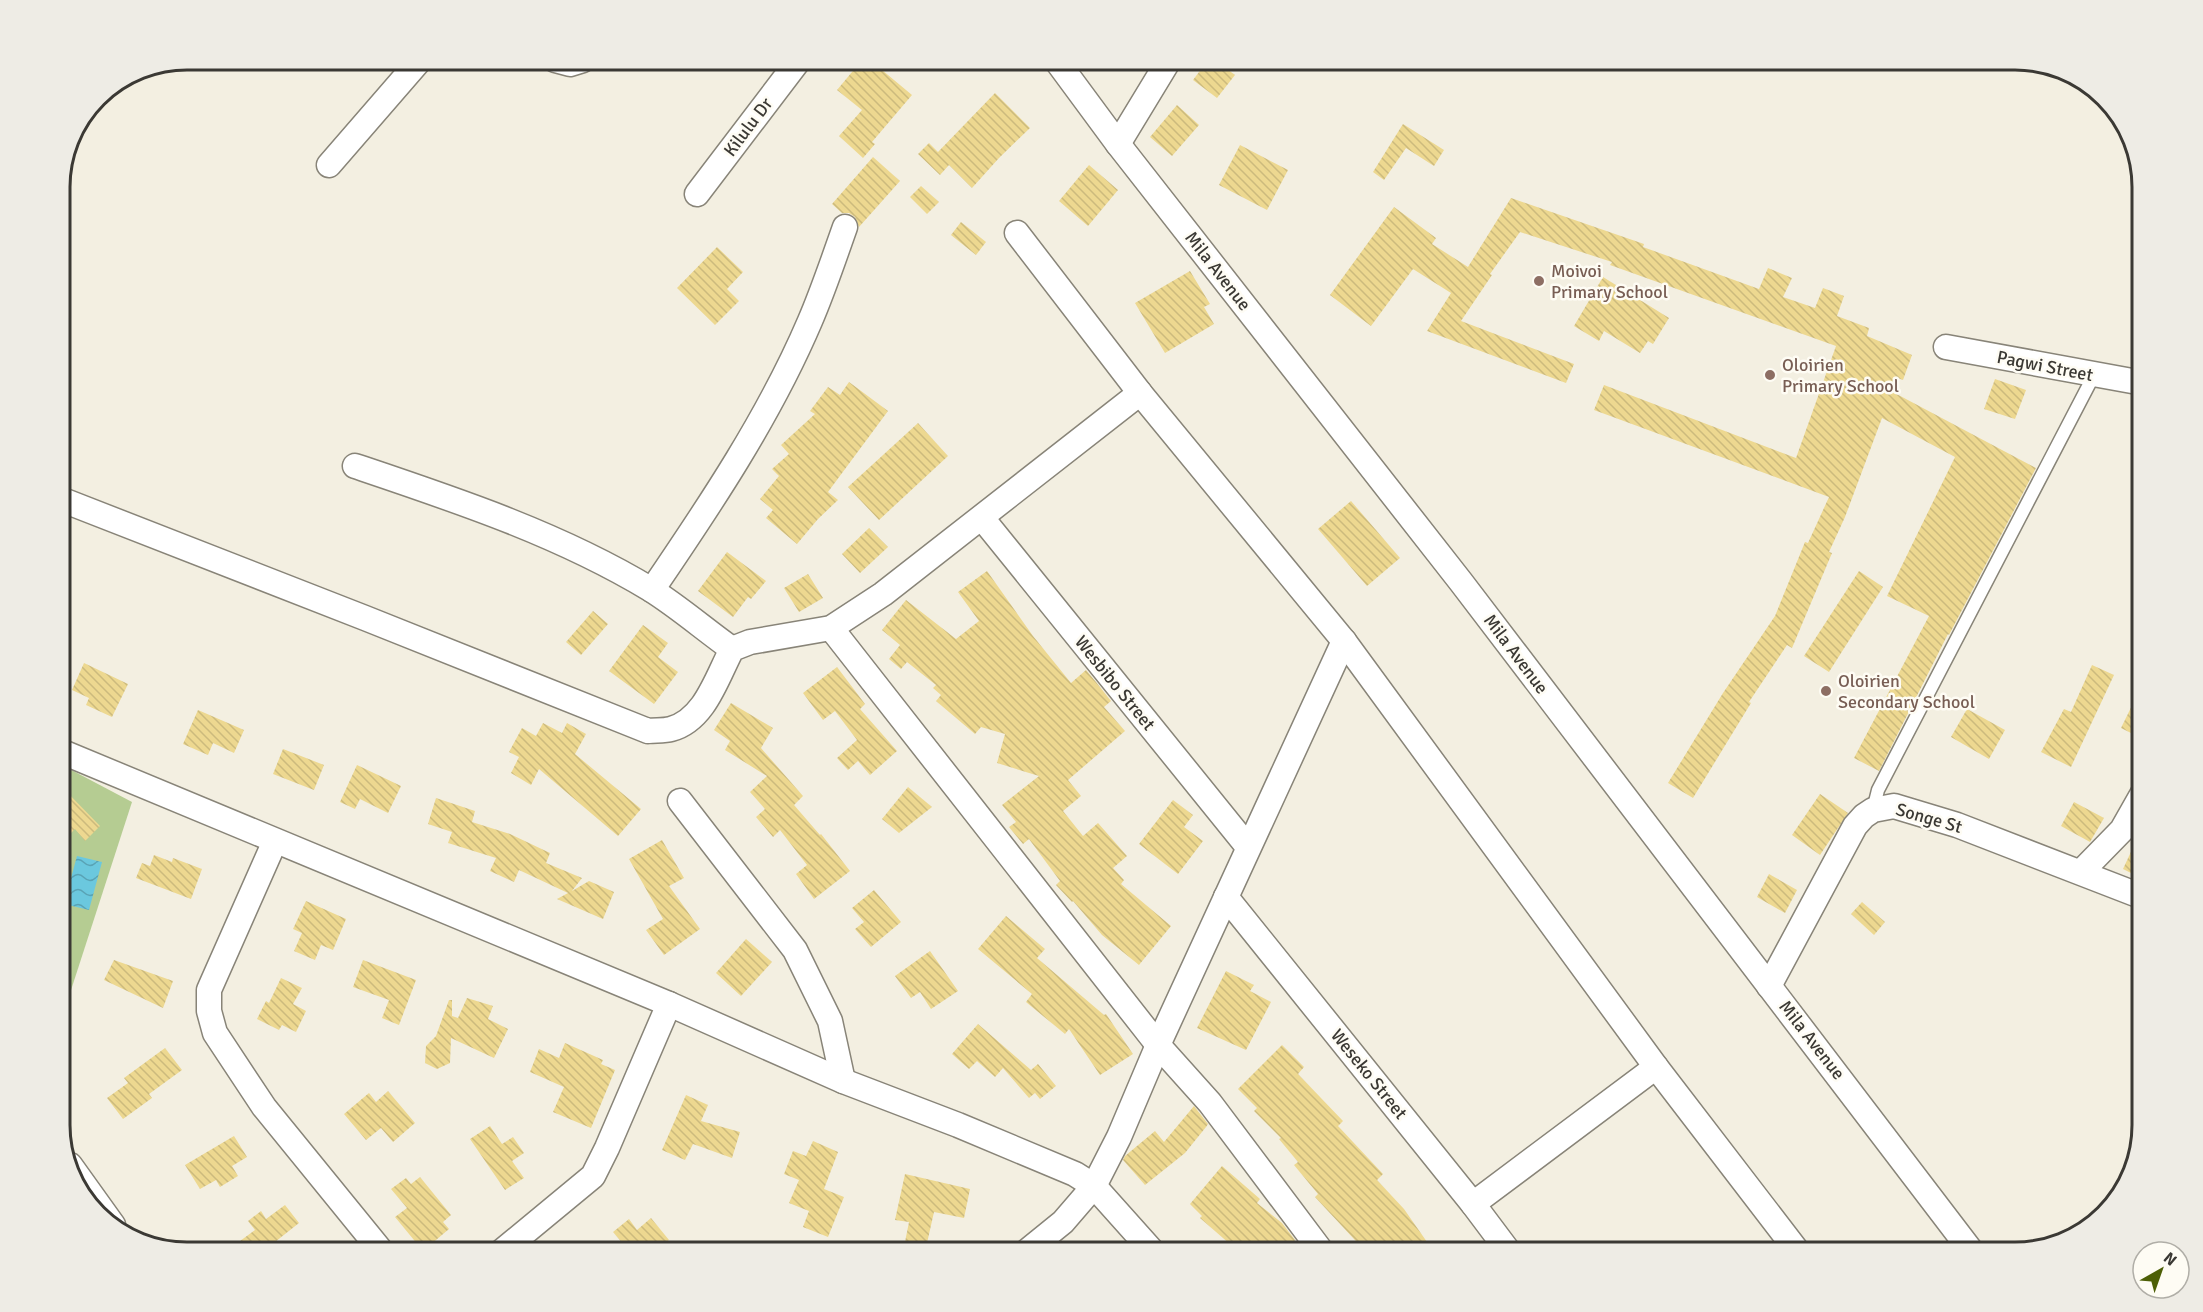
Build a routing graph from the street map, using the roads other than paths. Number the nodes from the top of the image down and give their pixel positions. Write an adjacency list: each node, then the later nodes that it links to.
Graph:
1 (1163, 70): 5 (street)
2 (411, 71): 6 (street)
3 (791, 71): 7 (street, Kilulu Dr)
4 (1064, 71): 5 (street, Mila Avenue)
5 (1118, 144): 30 (street, Mila Avenue)
6 (330, 165)
7 (697, 194)
8 (845, 227): 17 (street)
9 (1017, 233): 13 (street)
10 (1946, 347): 11 (street, Pagwi Street)
11 (2094, 375): 12 (street, Pagwi Street); 23 (lane)
12 (2132, 381)
13 (1140, 393): 16 (street); 19 (street)
14 (355, 466): 17 (street)
15 (71, 504): 20 (street)
16 (982, 518): 18 (street); 26 (street, Wesbibo Street)
17 (652, 590): 20 (street)
18 (831, 628): 20 (street); 32 (street)
19 (1344, 641): 26 (street); 33 (street)
20 (732, 649)
21 (71, 756): 25 (street)
22 (680, 801): 34 (street)
23 (1873, 810): 27 (street, Songe St); 30 (street, Songe St)
24 (2132, 812): 27 (street)
25 (275, 842): 31 (street); 37 (street)
26 (1248, 847): 29 (street)
27 (2081, 872): 28 (street, Songe St)
28 (2132, 893)
29 (1226, 897): 32 (street); 36 (street, Weseko Street)
30 (1769, 986): 44 (street, Mila Avenue)
31 (669, 1004): 34 (street); 38 (street)
32 (1158, 1045): 35 (street); 41 (street)
33 (1656, 1067): 36 (street); 43 (street)
34 (843, 1081): 35 (street)
35 (1094, 1186): 39 (street); 40 (street)
36 (1473, 1204): 42 (street, Weseko Street)
37 (373, 1241)
38 (514, 1241)
39 (1040, 1241)
40 (1143, 1241)
41 (1314, 1241)
42 (1501, 1241)
43 (1790, 1241)
44 (1964, 1241)

